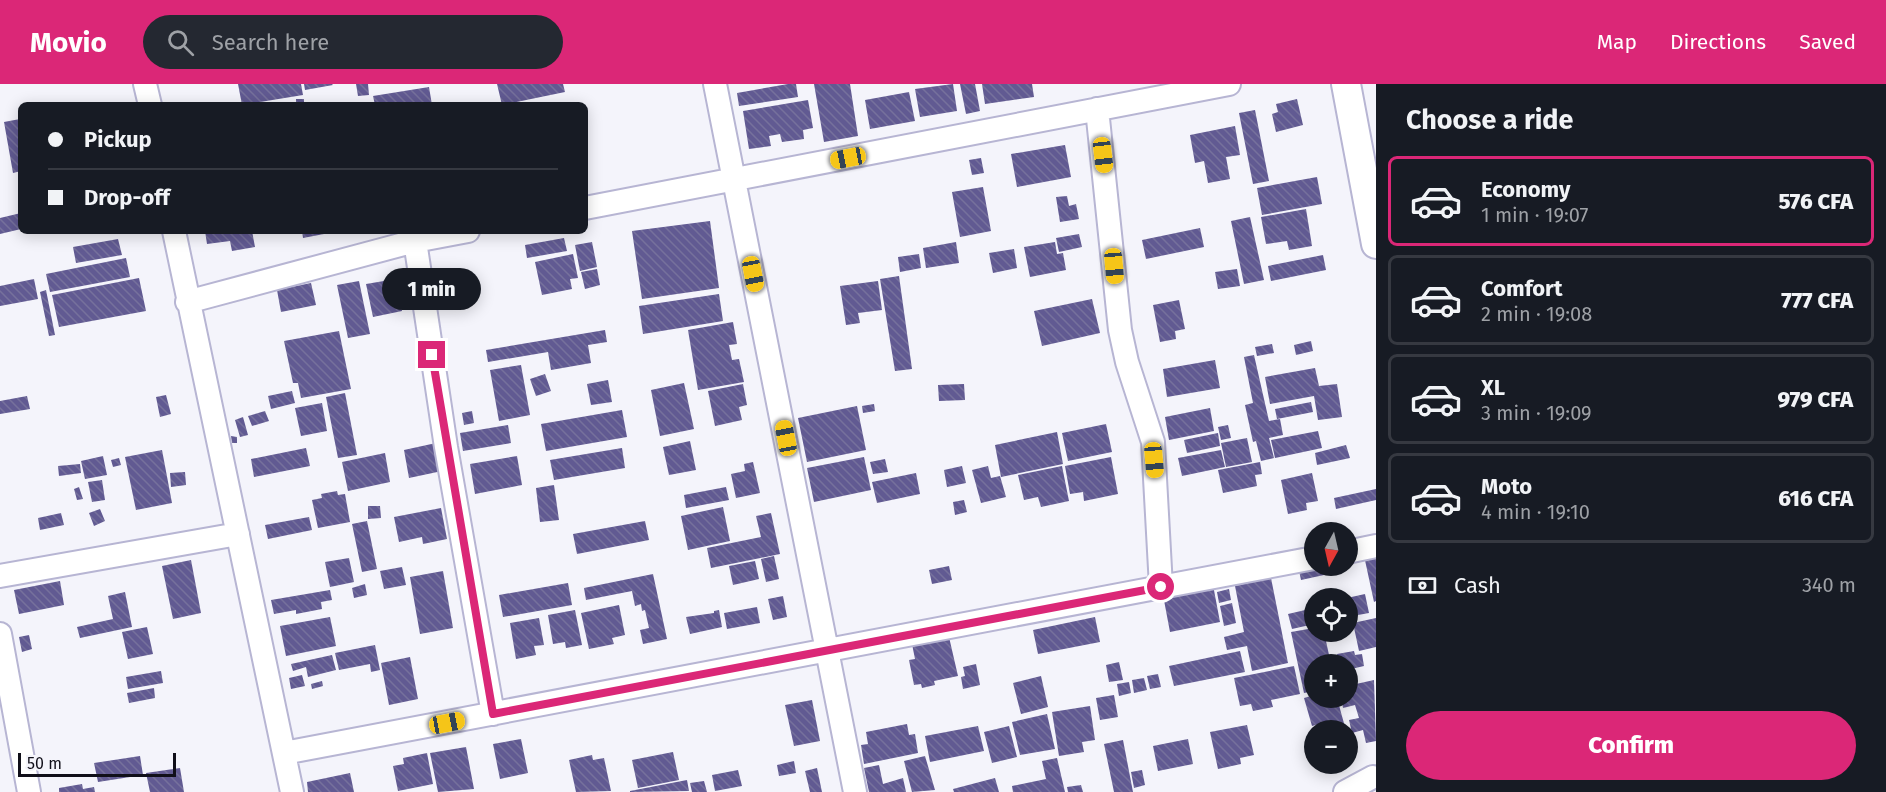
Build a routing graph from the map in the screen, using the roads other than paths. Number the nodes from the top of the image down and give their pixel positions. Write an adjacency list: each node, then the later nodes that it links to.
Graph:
1 (146, 84): 5 (street)
2 (715, 84): 7 (street)
3 (1229, 84): 6 (street)
4 (1346, 84): 12 (street)
5 (149, 102)
6 (1097, 110): 7 (street); 19 (street)
7 (735, 180): 8 (street); 21 (street)
8 (588, 207)
9 (175, 234): 13 (street)
10 (452, 234): 11 (street)
11 (415, 241): 13 (street); 22 (street)
12 (1376, 244)
13 (187, 302): 14 (street)
14 (238, 534): 18 (street); 23 (street)
15 (1376, 546): 16 (street)
16 (1358, 550)
17 (1304, 560): 19 (street)
18 (0, 576)
19 (1161, 587): 21 (street)
20 (0, 634): 25 (street)
21 (827, 650): 22 (street); 27 (street)
22 (493, 714): 23 (street)
23 (284, 753): 26 (street)
24 (1374, 777): 28 (street); 29 (street)
25 (29, 792)
26 (292, 792)
27 (855, 792)
28 (1345, 792)
29 (1353, 792)

